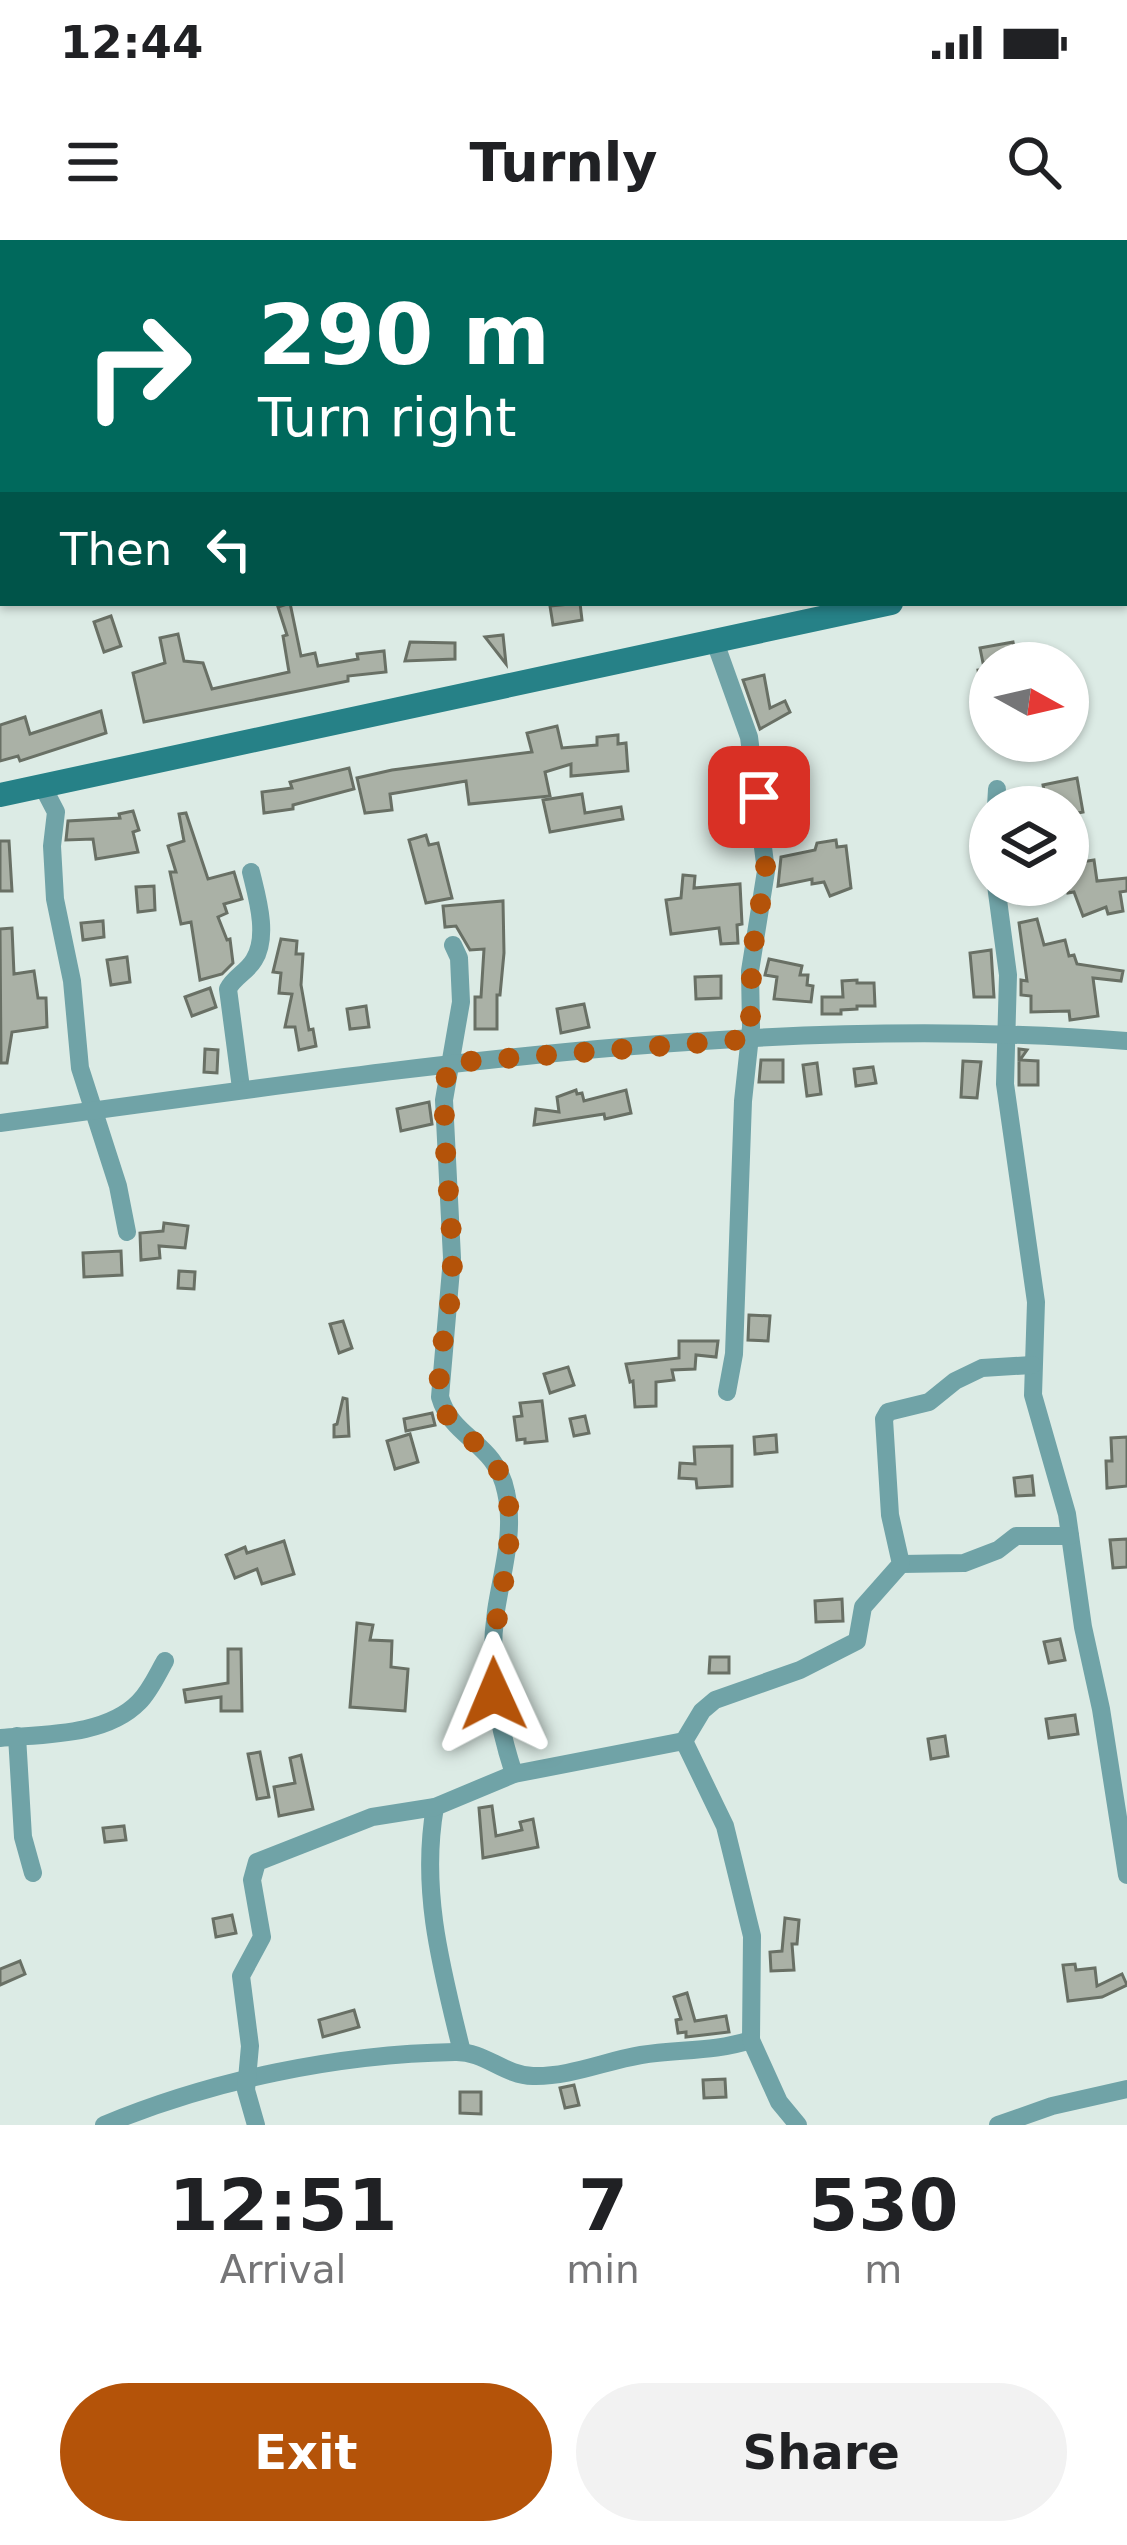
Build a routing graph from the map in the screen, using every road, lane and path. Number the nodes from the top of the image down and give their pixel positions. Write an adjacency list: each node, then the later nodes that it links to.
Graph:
1 (877, 606): 2 (main road)
2 (715, 642): 3 (main road); 9 (street)
3 (43, 788): 4 (main road); 13 (street)
4 (0, 795)
5 (250, 872): 12 (street)
6 (999, 906): 8 (street)
7 (453, 945): 11 (street)
8 (1004, 1034): 9 (street); 10 (street); 16 (street)
9 (750, 1039): 11 (street); 17 (street)
10 (1127, 1041)
11 (448, 1063): 12 (street); 23 (street)
12 (241, 1088): 13 (street)
13 (93, 1112): 14 (street); 15 (street)
14 (0, 1123)
15 (127, 1232)
16 (1032, 1365): 18 (street); 19 (street)
17 (727, 1392)
18 (1070, 1535): 19 (street); 26 (street)
19 (901, 1564): 22 (street)
20 (165, 1661): 21 (street)
21 (8, 1737): 25 (street)
22 (684, 1741): 23 (street); 27 (street)
23 (514, 1774): 24 (street)
24 (435, 1807): 28 (street); 29 (street)
25 (33, 1873)
26 (1127, 1875)
27 (751, 2040): 28 (street); 33 (street)
28 (462, 2052): 29 (street)
29 (248, 2079): 31 (street); 32 (street)
30 (1127, 2090): 34 (street)
31 (104, 2125)
32 (256, 2125)
33 (798, 2125)
34 (998, 2125)

